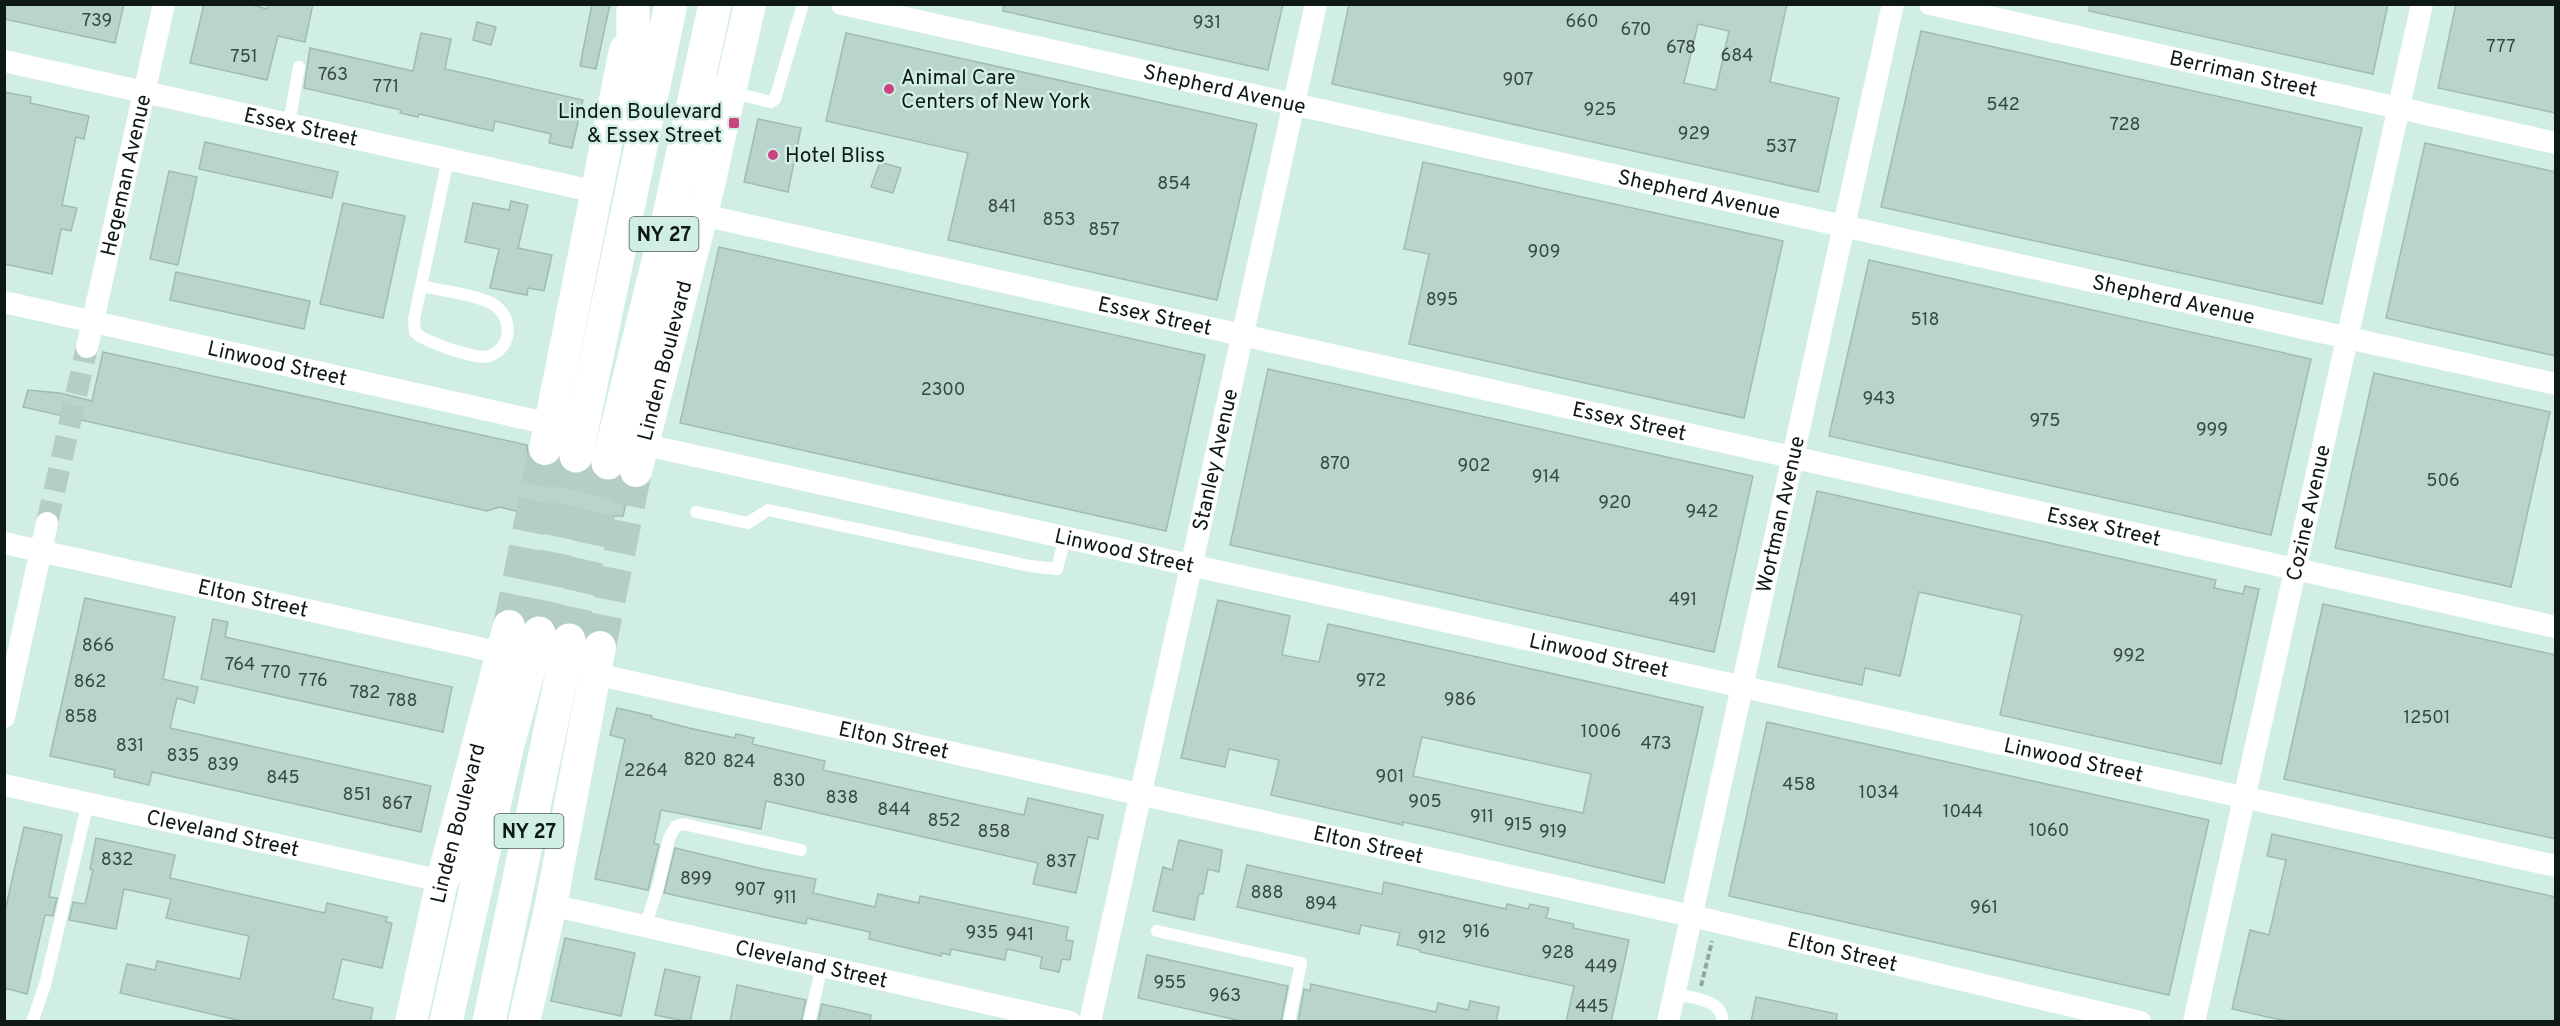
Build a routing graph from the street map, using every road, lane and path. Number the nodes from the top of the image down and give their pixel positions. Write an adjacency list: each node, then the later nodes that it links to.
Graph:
1 (164, 4): 14 (street, Hegeman Avenue)
2 (671, 4): 22 (highway, NY 27)
3 (750, 4): 15 (street, Linden Boulevard)
4 (803, 4): 15 (lane)
5 (842, 4): 16 (street, Shepherd Avenue)
6 (1316, 4): 16 (street, Stanley Avenue)
7 (1893, 4): 25 (street, Wortman Avenue)
8 (1930, 4): 17 (street, Berriman Street)
9 (2422, 4): 17 (street, Cozine Avenue)
10 (633, 8): 22 (highway); 23 (street)
11 (712, 17): 21 (highway); 36 (highway, Linden Boulevard / NY 27)
12 (4, 61): 14 (street, Essex Street)
13 (300, 67): 18 (lane)
14 (145, 91): 18 (street, Essex Street); 28 (street, Hegeman Avenue)
15 (730, 92): 21 (street, Linden Boulevard)
16 (1293, 104): 25 (street, Shepherd Avenue); 29 (street, Stanley Avenue)
17 (2399, 108): 19 (street, Berriman Street); 30 (street, Cozine Avenue)
18 (290, 123): 20 (street, Essex Street)
19 (2556, 143)
20 (448, 159): 23 (street, Essex Street); 26 (lane)
21 (710, 179): 24 (street, Linden Boulevard)
22 (633, 182): 34 (highway, NY 27)
23 (597, 192): 33 (street)
24 (702, 215): 29 (street, Essex Street); 36 (street, Linden Boulevard)
25 (1843, 227): 30 (street, Shepherd Avenue); 35 (street, Wortman Avenue)
26 (421, 286): 26 (lane)
27 (4, 302): 28 (street, Linwood Street)
28 (93, 322): 31 (street, Hegeman Avenue); 33 (street, Linwood Street)
29 (1242, 335): 35 (street, Essex Street); 42 (street, Stanley Avenue)
30 (2346, 338): 32 (street, Shepherd Avenue); 43 (street, Cozine Avenue)
31 (87, 347)
32 (2556, 384)
33 (548, 436)
34 (576, 456)
35 (1792, 457): 43 (street, Essex Street); 47 (street, Wortman Avenue)
36 (628, 459): 39 (street, Linwood Street)
37 (696, 512): 39 (lane)
38 (47, 523): 41 (street)
39 (1065, 537): 42 (street, Linwood Street)
40 (4, 543): 41 (street, Elton Street)
41 (41, 551): 45 (street, Elton Street); 48 (street)
42 (1191, 565): 47 (street, Linwood Street); 51 (street, Stanley Avenue)
43 (2297, 570): 44 (street, Essex Street); 52 (street, Cozine Avenue)
44 (2556, 627)
45 (530, 638): 49 (highway, Linden Boulevard / NY 27); 56 (street, Linden Boulevard); 68 (highway, NY 27)
46 (597, 661): 51 (street, Elton Street); 57 (street)
47 (1740, 687): 52 (street, Linwood Street); 58 (street, Wortman Avenue)
48 (4, 717)
49 (507, 748): 56 (highway); 67 (highway, Linden Boulevard / NY 27)
50 (4, 785): 53 (street, Cleveland Street)
51 (1140, 795): 58 (street, Elton Street); 72 (street, Stanley Avenue)
52 (2246, 799): 55 (street, Linwood Street); 77 (street, Cozine Avenue)
53 (88, 802): 56 (street, Cleveland Street); 65 (lane)
54 (801, 850): 59 (lane)
55 (2556, 866)
56 (442, 881): 66 (street, Linden Boulevard)
57 (551, 905): 59 (street, Cleveland Street); 69 (street)
58 (1692, 916): 63 (street, Wortman Avenue); 76 (street, Elton Street)
59 (645, 927): 62 (street, Cleveland Street)
60 (1157, 931): 73 (lane)
61 (1712, 941): 64 (path)
62 (822, 966): 70 (lane); 71 (street, Cleveland Street)
63 (1674, 994): 64 (lane); 74 (street, Wortman Avenue)
64 (1698, 999): 75 (lane)
65 (32, 1022)
66 (411, 1022)
67 (446, 1022)
68 (489, 1022)
69 (524, 1022)
70 (809, 1022)
71 (1071, 1022)
72 (1090, 1022)
73 (1289, 1022)
74 (1668, 1022)
75 (1722, 1022)
76 (2140, 1022)
77 (2194, 1022)

